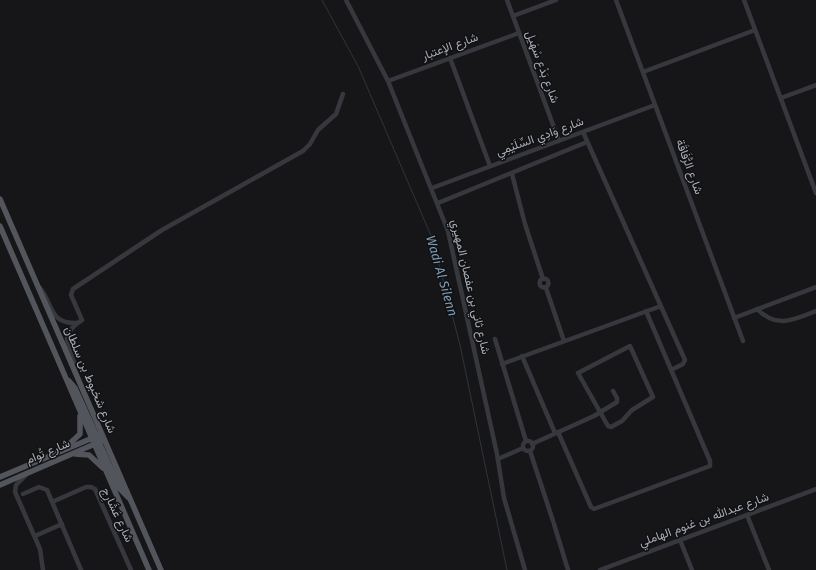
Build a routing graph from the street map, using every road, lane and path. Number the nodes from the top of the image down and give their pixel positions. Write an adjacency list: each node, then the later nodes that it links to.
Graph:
1 (346, 0): 11 (street, شارع ثاني بن عفصان المهيري)
2 (507, 0): 6 (street, شارع بَدْع سْهَيل)
3 (556, 0): 6 (street)
4 (616, 0): 10 (street, شارع الرُّفَاقَة)
5 (744, 0): 7 (street)
6 (513, 16): 8 (street, شارع بَدْع سْهَيل)
7 (755, 30): 10 (street); 14 (street)
8 (519, 33): 9 (street, شارع الإعتبار); 17 (street, شارع بَدْع سْهَيل)
9 (450, 58): 11 (street, شارع الإعتبار); 19 (street)
10 (643, 72): 15 (street, شارع الرُّفَاقَة)
11 (388, 81): 21 (street, شارع ثاني بن عفصان المهيري)
12 (816, 85): 14 (street)
13 (343, 94): 33 (street)
14 (781, 98): 22 (street)
15 (655, 105): 16 (street, شارع وَادِي السِّلَيْمِي); 32 (street, شارع الرُّفَاقَة)
16 (583, 132): 17 (street, شارع وَادِي السِّلَيْمِي); 18 (street)
17 (559, 141): 19 (street, شارع وَادِي السِّلَيْمِي)
18 (587, 142): 20 (street); 28 (street)
19 (490, 166): 21 (street, شارع وَادِي السِّلَيْمِي)
20 (512, 174): 24 (street); 35 (street)
21 (432, 188): 24 (street, شارع ثاني بن عفصان المهيري)
22 (816, 193)
23 (0, 199): 26 (main road, شارع شخبوط بن سلطان)
24 (438, 203): 55 (street, شارع ثاني بن عفصان المهيري)
25 (0, 226): 41 (main road, شارع شخبوط بن سلطان)
26 (37, 284): 33 (street); 40 (main road, شارع شخبوط بن سلطان)
27 (816, 287): 29 (street)
28 (661, 306): 30 (street); 39 (street)
29 (757, 309): 31 (street); 32 (street)
30 (646, 311): 35 (street); 39 (street)
31 (816, 312)
32 (734, 318): 36 (street, شارع الرُّفَاقَة)
33 (77, 323): 40 (street)
34 (495, 339): 38 (street)
35 (564, 341): 37 (street)
36 (743, 341)
37 (522, 356): 38 (street); 45 (street)
38 (502, 364): 47 (street)
39 (671, 370): 45 (street)
40 (76, 375): 46 (main road, شارع شخبوط بن سلطان)
41 (66, 378): 43 (main road, شارع شخبوط بن سلطان); 46 (main road)
42 (613, 391): 44 (street)
43 (80, 411): 46 (main road, شارع شخبوط بن سلطان); 52 (main road)
44 (600, 413): 44 (street); 45 (street)
45 (557, 433): 50 (street)
46 (96, 436): 48 (main road, شارع شخبوط بن سلطان); 48 (main road, شارع شخبوط بن سلطان); 49 (main road, شارع تُوام)
47 (526, 441): 50 (street); 51 (street)
48 (100, 442): 54 (main road, شارع تُوام); 57 (main road, شارع شخبوط بن سلطان); 71 (main road, شارع شخبوط بن سلطان)
49 (78, 443): 52 (main road, شارع تُوام); 54 (main road)
50 (532, 444): 53 (street)
51 (523, 448): 53 (street); 55 (street)
52 (62, 450): 58 (main road, شارع تُوام)
53 (530, 451): 73 (street)
54 (61, 458): 56 (main road, شارع تُوام); 57 (main road)
55 (498, 459): 72 (street, شارع ثاني بن عفصان المهيري)
56 (28, 472): 59 (main road, شارع تُوام); 65 (street)
57 (108, 474): 70 (main road, شارع شخبوط بن سلطان)
58 (0, 477)
59 (0, 485)
60 (816, 489): 63 (street, شارع عبدالله بن غنوم الهاملي)
61 (23, 494): 62 (street)
62 (52, 502): 64 (street); 69 (street, شارع عَشَارِج)
63 (747, 515): 66 (street, شارع عبدالله بن غنوم الهاملي); 76 (street)
64 (62, 524): 65 (street); 68 (street)
65 (35, 536): 67 (street)
66 (680, 540): 74 (street, شارع عبدالله بن غنوم الهاملي); 75 (street)
67 (43, 570)
68 (82, 570)
69 (131, 570)
70 (149, 570)
71 (161, 570)
72 (524, 570)
73 (568, 570)
74 (600, 570)
75 (692, 570)
76 (769, 570)

